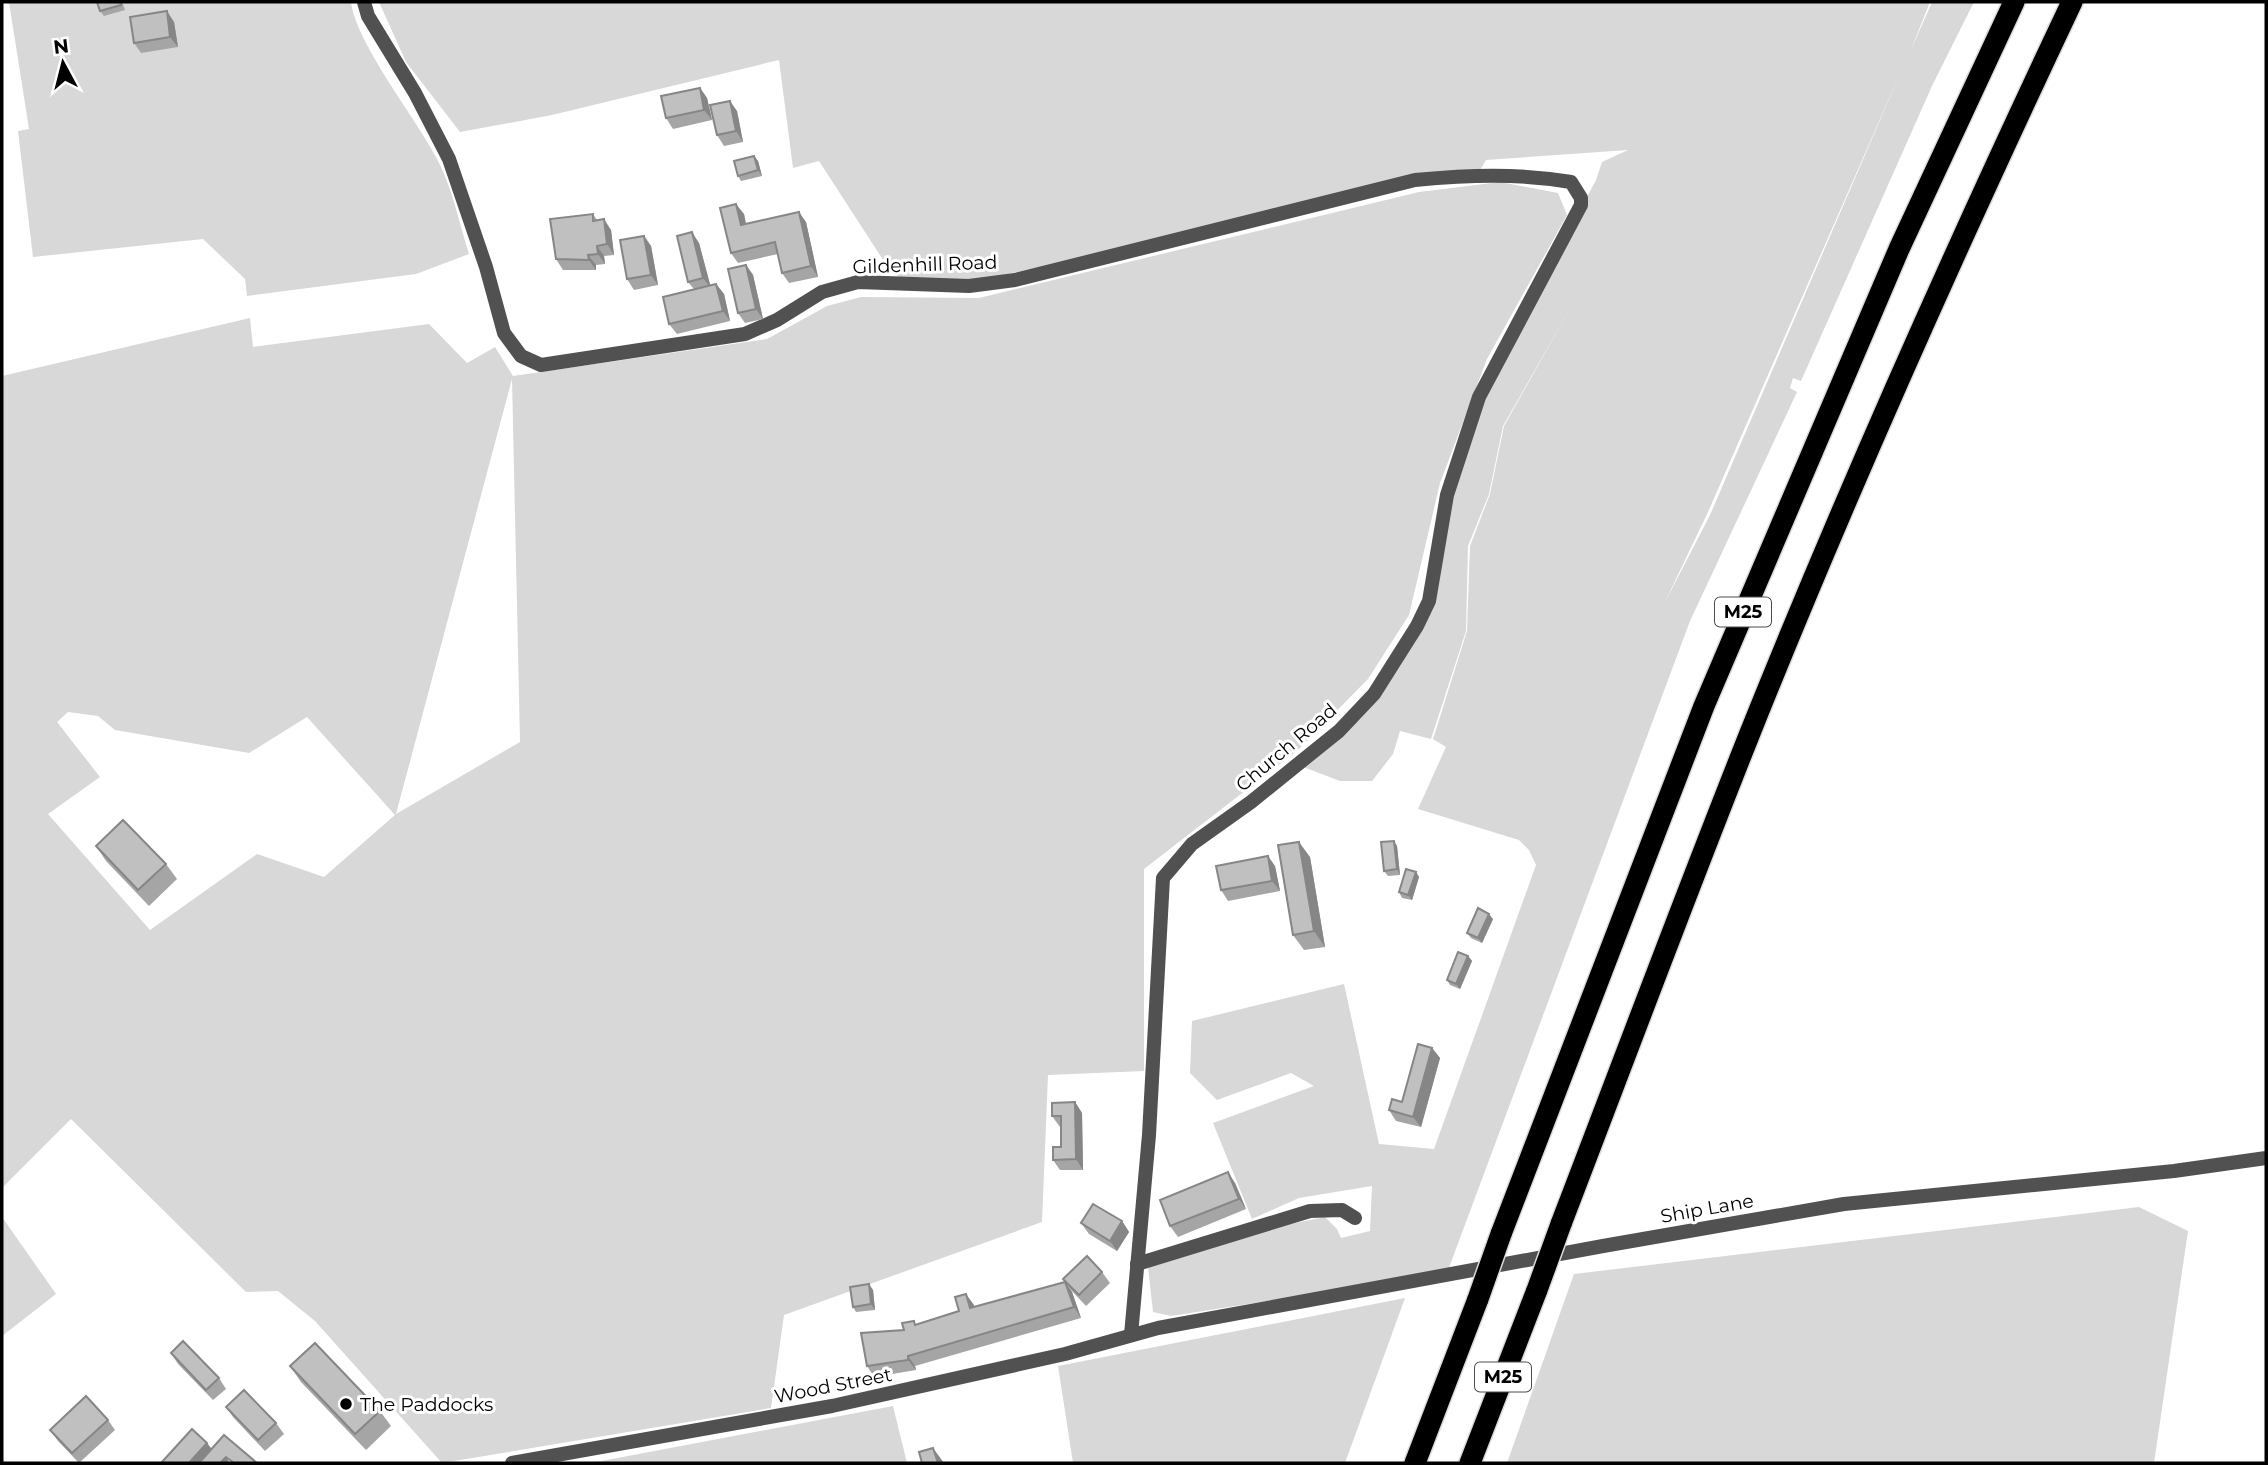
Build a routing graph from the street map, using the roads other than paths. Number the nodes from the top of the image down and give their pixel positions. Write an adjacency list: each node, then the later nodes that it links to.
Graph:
1 (364, 2): 4 (street, Gildenhill Road)
2 (2014, 2): 11 (highway, M25, bridge)
3 (2072, 2): 12 (highway, M25, bridge)
4 (1581, 205): 7 (street, Church Road)
5 (2266, 1158): 8 (street, Ship Lane)
6 (1355, 1218): 7 (street)
7 (1137, 1264): 9 (street, Church Road)
8 (1158, 1328): 9 (street, Wood Street)
9 (1131, 1335): 10 (street, Wood Street)
10 (512, 1463)
11 (1415, 1463)
12 (1470, 1463)

